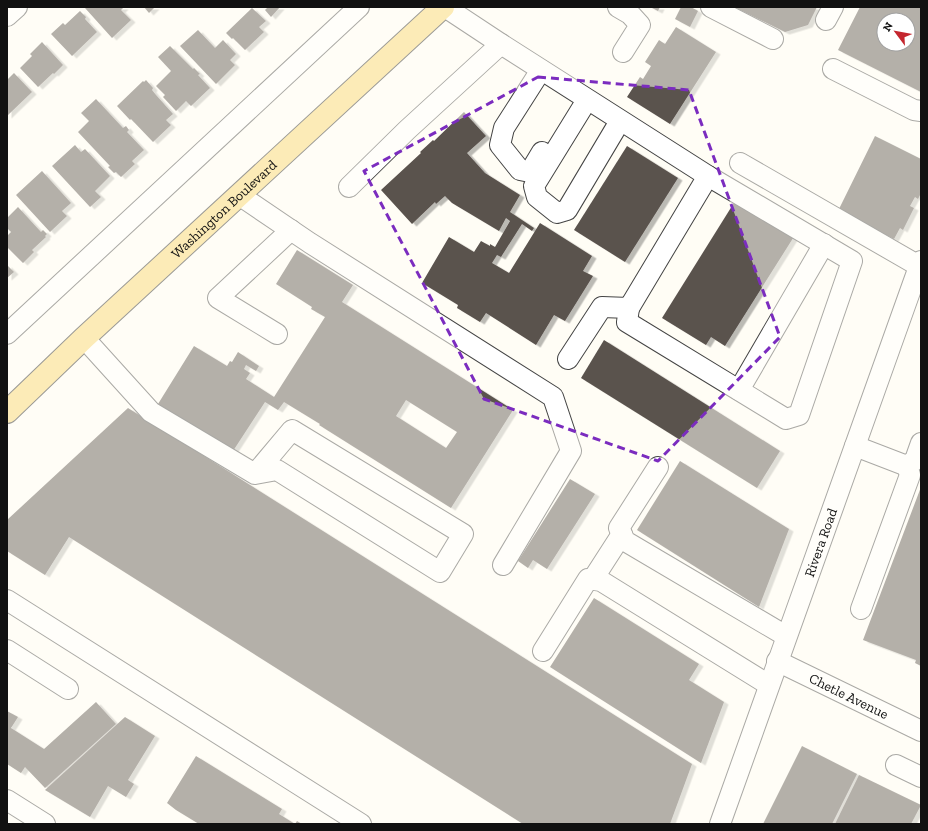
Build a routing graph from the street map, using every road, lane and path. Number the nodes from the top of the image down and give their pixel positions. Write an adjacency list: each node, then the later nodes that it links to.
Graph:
1 (17, 7): 6 (street)
2 (359, 7): 23 (street)
3 (444, 7): 8 (street); 18 (main road, Washington Boulevard)
4 (618, 7): 9 (street)
5 (711, 7): 7 (street)
6 (7, 16)
7 (773, 39)
8 (501, 44): 11 (street); 17 (street)
9 (623, 52)
10 (833, 69): 13 (street)
11 (541, 70): 12 (street); 12 (street)
12 (583, 97): 14 (street); 14 (street)
13 (921, 111)
14 (620, 121): 16 (street)
15 (740, 163): 21 (street)
16 (708, 176): 20 (street); 22 (street)
17 (349, 187)
18 (239, 195): 19 (street); 25 (main road, Washington Boulevard)
19 (291, 230): 24 (street); 35 (street)
20 (824, 244): 27 (street); 27 (street)
21 (920, 263): 30 (street, Rivera Road)
22 (629, 308): 26 (street); 27 (street)
23 (7, 334)
24 (277, 334)
25 (84, 338): 28 (main road, Washington Boulevard); 33 (street)
26 (568, 359)
27 (739, 390)
28 (7, 412)
29 (921, 443): 31 (street)
30 (855, 446): 31 (street); 39 (street, Rivera Road)
31 (907, 466): 38 (street)
32 (658, 467): 34 (street)
33 (256, 474): 33 (street)
34 (622, 534): 36 (street); 39 (street)
35 (503, 565)
36 (593, 579): 41 (street); 43 (street)
37 (7, 600): 50 (street)
38 (861, 609)
39 (786, 636): 42 (street, Rivera Road)
40 (7, 650): 44 (street)
41 (543, 651)
42 (778, 661): 43 (street, Rivera Road); 45 (street, Chetle Avenue)
43 (769, 685): 51 (street, Rivera Road)
44 (68, 689)
45 (921, 731)
46 (896, 765): 47 (street)
47 (921, 777)
48 (7, 800): 49 (street)
49 (45, 824)
50 (361, 824)
51 (720, 824)

